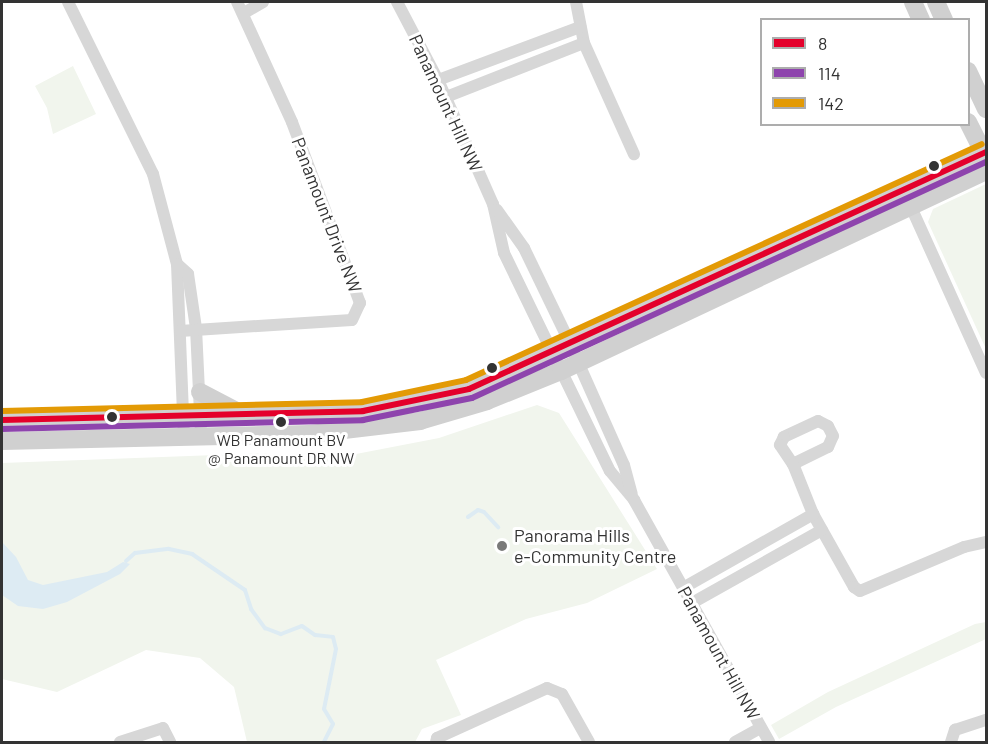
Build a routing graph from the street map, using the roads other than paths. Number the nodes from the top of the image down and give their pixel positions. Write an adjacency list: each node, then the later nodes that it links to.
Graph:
1 (68, 2): 25 (street)
2 (264, 2): 7 (street)
3 (397, 2): 13 (street, Panamount Hill NW)
4 (576, 2): 10 (street)
5 (913, 2): 8 (street)
6 (936, 2): 9 (street)
7 (240, 7): 26 (street, Panamount Drive NW)
8 (920, 18)
9 (943, 18)
10 (580, 27): 11 (street); 13 (street)
11 (584, 43): 14 (street); 17 (street)
12 (970, 73): 15 (street)
13 (438, 80): 14 (street, Panamount Hill NW)
14 (446, 97): 21 (street, Panamount Hill NW)
15 (987, 109)
16 (970, 124): 18 (street)
17 (634, 154)
18 (986, 154): 20 (street)
19 (987, 171): 22 (street)
20 (903, 190): 22 (street); 23 (street)
21 (493, 204): 28 (street, Panamount Hill NW); 29 (street, Panamount Hill NW)
22 (911, 207): 24 (street); 32 (street)
23 (786, 243): 24 (street); 28 (street)
24 (795, 261): 30 (street)
25 (177, 264): 26 (street); 27 (street)
26 (196, 328): 27 (street, Panamount Drive NW); 33 (street)
27 (180, 331): 36 (street)
28 (570, 344): 29 (street); 30 (street, Panamount Hill NW)
29 (552, 353): 31 (street, Panamount Hill NW); 34 (street)
30 (578, 362): 31 (street); 39 (street, Panamount Hill NW)
31 (561, 371): 36 (street); 39 (street, Panamount Hill NW)
32 (987, 373)
33 (200, 392): 34 (street); 36 (street)
34 (249, 416): 36 (street)
35 (2, 420): 36 (street)
36 (192, 427): 37 (street)
37 (2, 441)
38 (794, 464): 40 (street)
39 (634, 500): 42 (street, Panamount Hill NW)
40 (818, 522): 41 (street); 42 (street); 43 (street)
41 (987, 542)
42 (684, 588): 43 (street, Panamount Hill NW)
43 (692, 603): 45 (street, Panamount Hill NW)
44 (987, 720): 52 (street)
45 (760, 728): 50 (street); 51 (street, Panamount Hill NW)
46 (120, 742): 47 (street)
47 (170, 742)
48 (436, 742): 49 (street)
49 (589, 742)
50 (735, 742)
51 (769, 742)
52 (951, 742)

